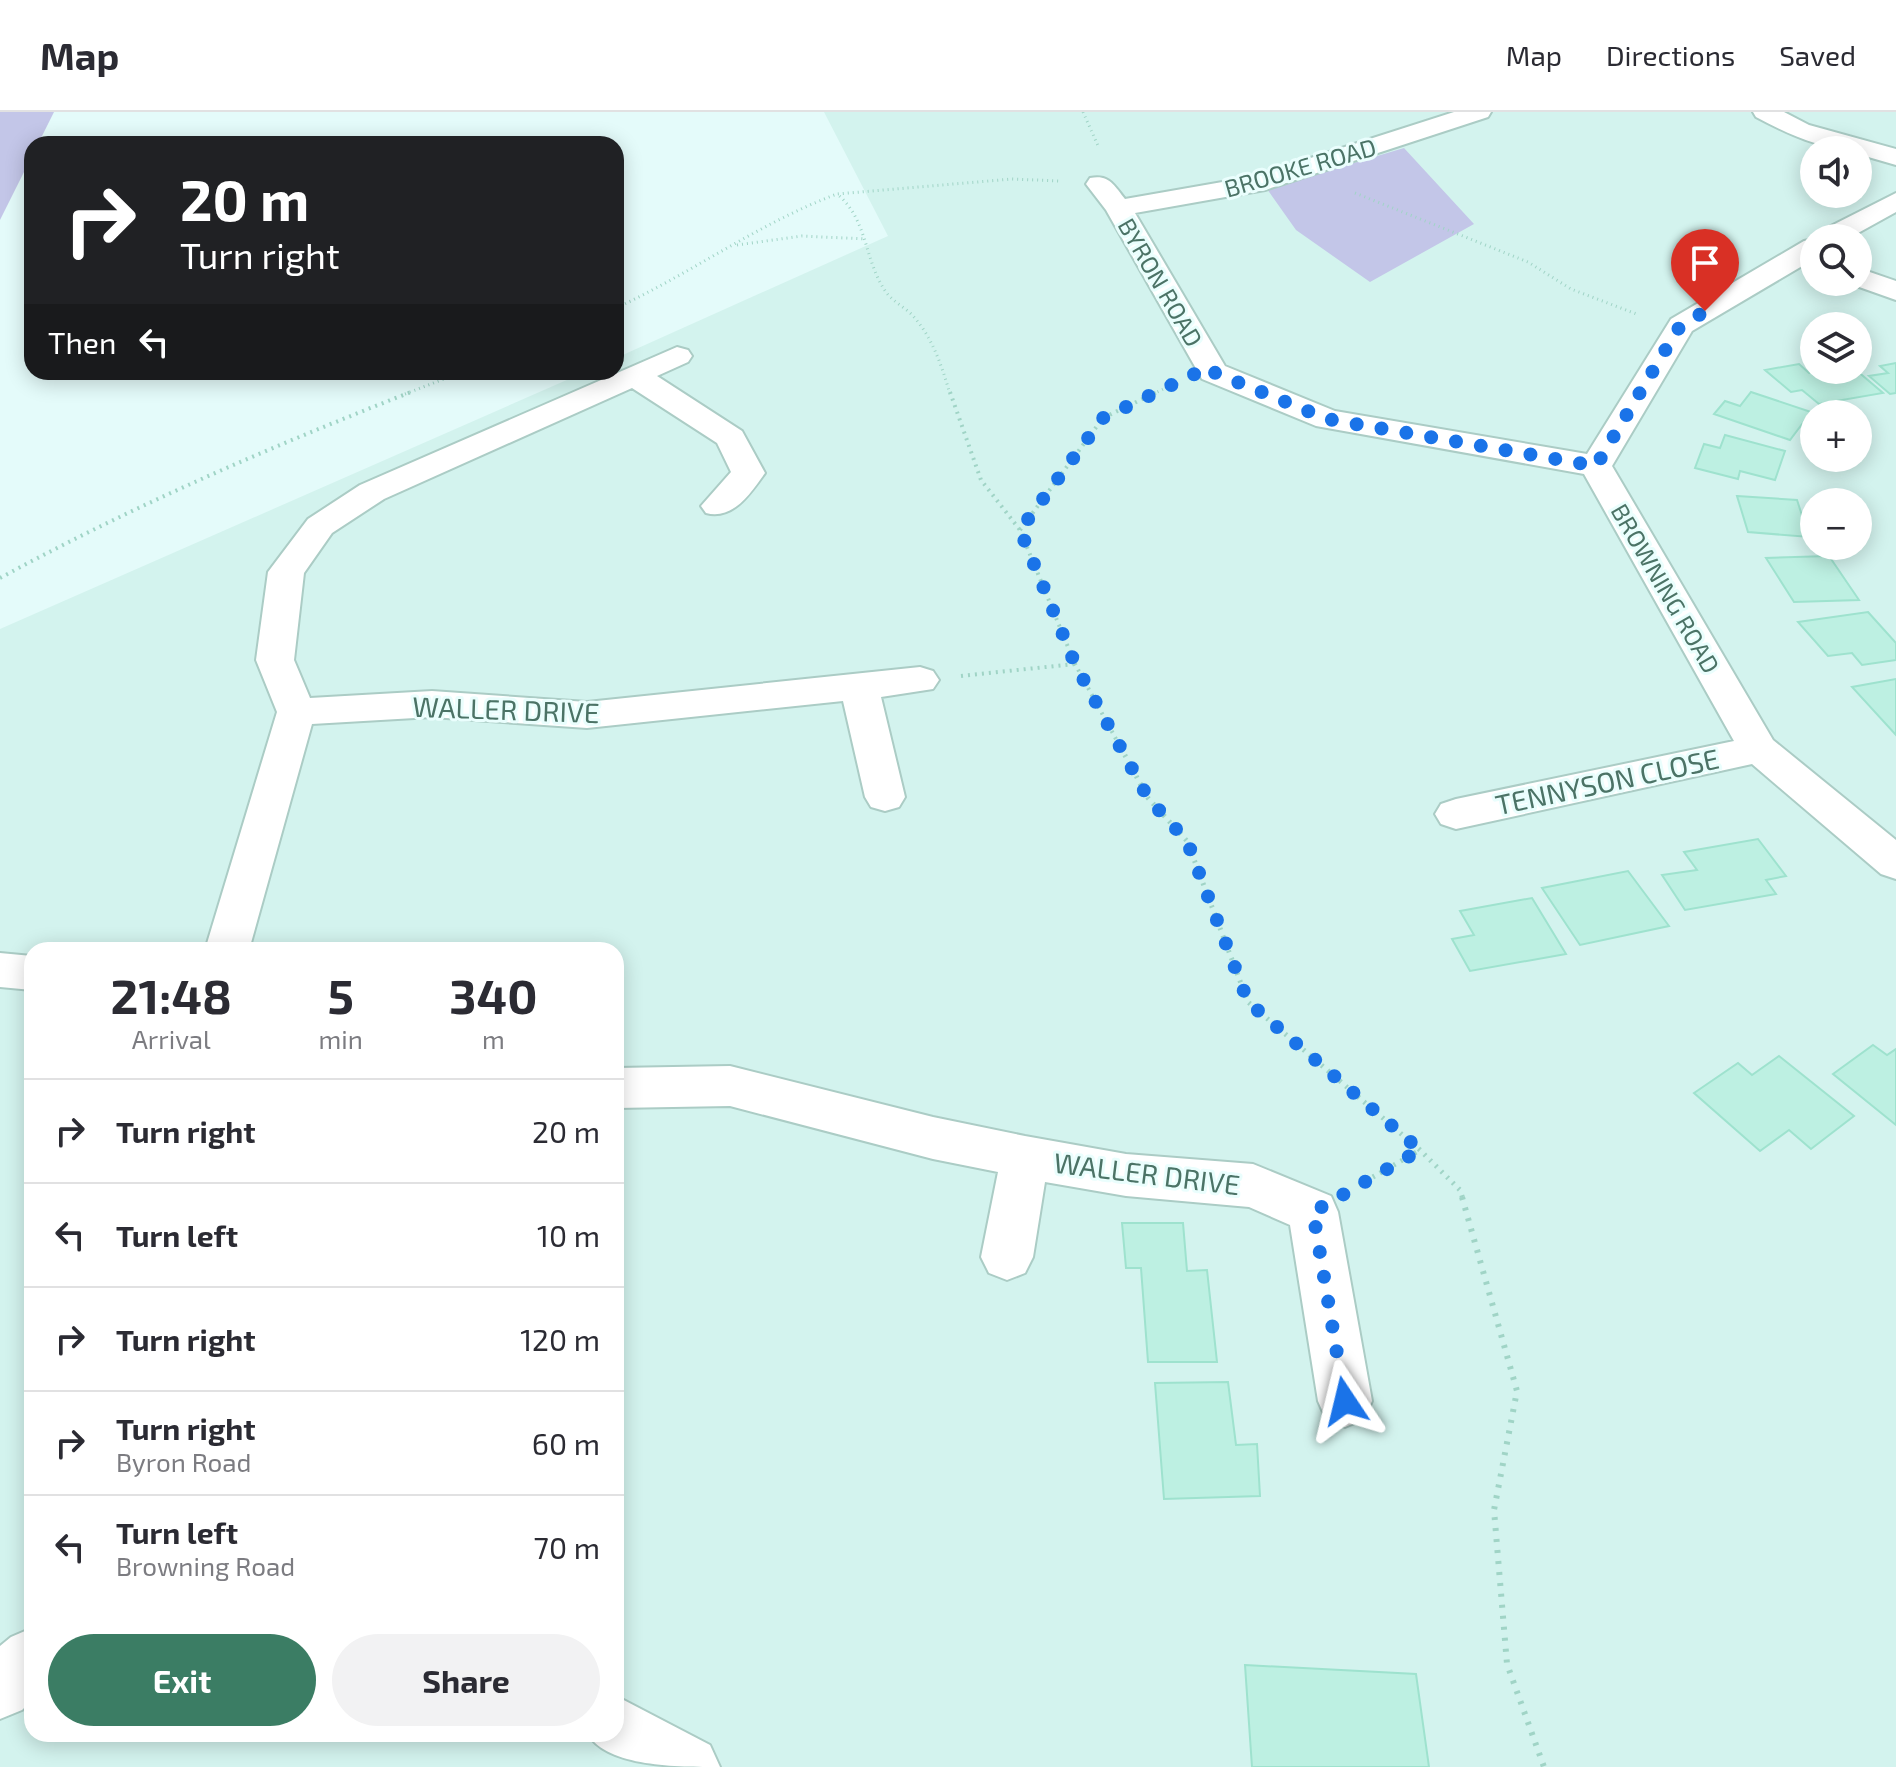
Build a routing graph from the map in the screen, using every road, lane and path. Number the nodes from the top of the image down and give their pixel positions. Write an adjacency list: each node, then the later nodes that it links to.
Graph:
1 (1479, 112): 4 (street, BROOKE ROAD)
2 (1765, 112): 3 (street)
3 (1896, 157)
4 (1297, 170): 8 (street, BROOKE ROAD); 16 (path)
5 (1099, 184): 6 (path); 8 (street, BYRON ROAD)
6 (837, 194): 10 (path); 11 (path)
7 (1896, 201): 9 (street)
8 (1118, 208): 18 (street, BYRON ROAD)
9 (1858, 224)
10 (866, 239): 11 (path); 25 (path)
11 (736, 245): 15 (path)
12 (1800, 258): 16 (street)
13 (1872, 282): 14 (street)
14 (1896, 291)
15 (624, 305)
16 (1678, 329): 23 (street)
17 (677, 356): 19 (street)
18 (1209, 367): 23 (street, BYRON ROAD); 25 (path)
19 (633, 375): 20 (street); 24 (street)
20 (624, 379)
21 (442, 380): 26 (path)
22 (622, 380): 30 (street)
23 (1596, 466): 31 (street, BROWNING ROAD)
24 (718, 506)
25 (1020, 530): 27 (path)
26 (0, 578)
27 (1075, 664): 28 (path); 39 (path)
28 (920, 680): 29 (street, WALLER DRIVE)
29 (859, 686): 30 (street, WALLER DRIVE); 32 (street)
30 (296, 712): 35 (street)
31 (1759, 749): 33 (street, TENNYSON CLOSE); 34 (street, BROWNING ROAD)
32 (885, 797)
33 (1456, 814)
34 (1896, 863)
35 (229, 942)
36 (0, 970): 37 (street)
37 (24, 972)
38 (624, 1088): 40 (street, WALLER DRIVE)
39 (1420, 1150): 41 (path); 48 (path)
40 (1025, 1157): 41 (street, WALLER DRIVE); 42 (street, WALLER DRIVE)
41 (1313, 1212): 43 (street)
42 (1007, 1257)
43 (1345, 1401)
44 (24, 1666): 45 (street)
45 (0, 1688)
46 (624, 1731): 47 (street)
47 (688, 1767)
48 (1544, 1767)

